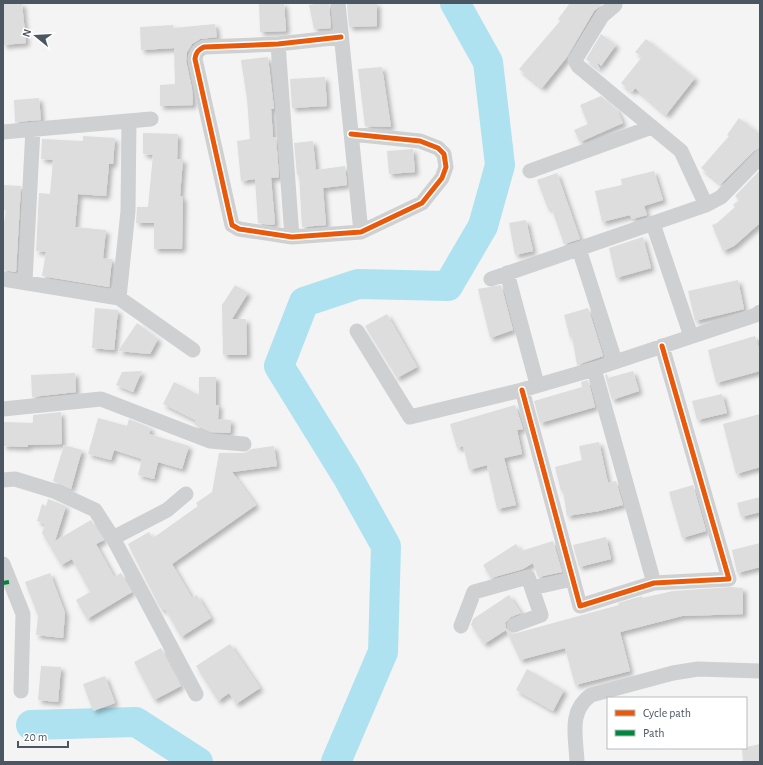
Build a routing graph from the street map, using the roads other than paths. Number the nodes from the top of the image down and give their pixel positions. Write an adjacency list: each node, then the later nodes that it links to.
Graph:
1 (338, 3): 3 (street)
2 (615, 5): 7 (street)
3 (341, 37): 4 (street); 10 (street)
4 (278, 44): 16 (street); 16 (street)
5 (151, 119): 6 (street)
6 (129, 120): 8 (street); 22 (street)
7 (652, 127): 12 (street); 13 (street)
8 (33, 129): 9 (street); 21 (street)
9 (3, 132)
10 (351, 134): 15 (street); 15 (street)
11 (760, 157): 13 (street)
12 (530, 171)
13 (706, 205): 14 (street)
14 (653, 224): 17 (street); 25 (street)
15 (361, 232): 16 (street)
16 (292, 237)
17 (579, 249): 18 (street); 28 (street)
18 (508, 273): 19 (street); 30 (street)
19 (491, 278)
20 (3, 279): 21 (street)
21 (25, 281): 22 (street)
22 (119, 298): 27 (street)
23 (759, 318): 25 (street)
24 (357, 331): 31 (street)
25 (691, 336): 26 (street)
26 (662, 346): 28 (street); 39 (street)
27 (193, 350)
28 (615, 361): 29 (street)
29 (594, 369): 30 (street); 39 (street)
30 (537, 384): 31 (street)
31 (522, 390): 38 (street)
32 (3, 409): 33 (street)
33 (244, 444)
34 (3, 480): 36 (street)
35 (186, 494): 36 (street)
36 (114, 538): 45 (street)
37 (3, 564): 44 (street)
38 (572, 579): 39 (street); 40 (street)
39 (654, 584)
40 (532, 588): 41 (street); 42 (street)
41 (514, 625)
42 (461, 626)
43 (760, 671): 46 (street)
44 (21, 691)
45 (196, 694)
46 (577, 762)

